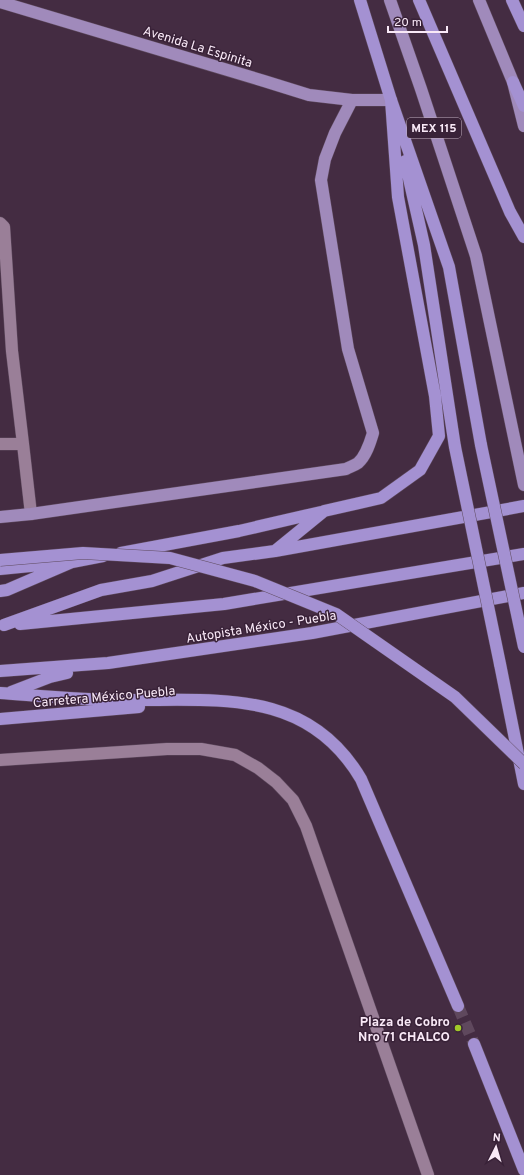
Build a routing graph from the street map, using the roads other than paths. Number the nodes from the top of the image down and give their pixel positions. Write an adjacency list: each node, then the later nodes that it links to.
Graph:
1 (390, 0): 18 (main road, MEX 115)
2 (419, 0): 14 (highway)
3 (479, 0): 8 (main road)
4 (512, 0): 7 (highway)
5 (0, 2): 9 (main road, Avenida La Espinita)
6 (364, 2): 10 (highway)
7 (524, 26)
8 (513, 82): 11 (highway); 12 (main road)
9 (352, 100): 10 (main road, Avenida La Espinita); 21 (main road)
10 (392, 100): 20 (highway); 31 (highway, bridge); 39 (highway, bridge)
11 (524, 106)
12 (524, 126)
13 (0, 223): 15 (street)
14 (524, 237)
15 (6, 351): 17 (street)
16 (0, 444): 17 (street)
17 (23, 444): 21 (street)
18 (524, 485)
19 (524, 506): 23 (highway)
20 (324, 511): 23 (highway); 26 (highway)
21 (31, 514): 22 (main road)
22 (0, 517)
23 (275, 551): 30 (highway)
24 (524, 554): 30 (highway, Autopista México - Puebla)
25 (0, 560): 38 (highway, bridge)
26 (72, 562): 27 (highway); 28 (highway)
27 (0, 569)
28 (0, 591)
29 (524, 593): 32 (highway, Autopista México - Puebla)
30 (2, 626)
31 (524, 647)
32 (108, 663): 33 (highway, Autopista México - Puebla); 34 (highway)
33 (0, 672)
34 (2, 694): 35 (highway)
35 (210, 701): 36 (highway, Carretera México Puebla); 40 (highway)
36 (0, 719)
37 (0, 760): 43 (street)
38 (524, 764)
39 (524, 784)
40 (458, 1006)
41 (474, 1044): 42 (highway)
42 (524, 1170)
43 (428, 1175)

